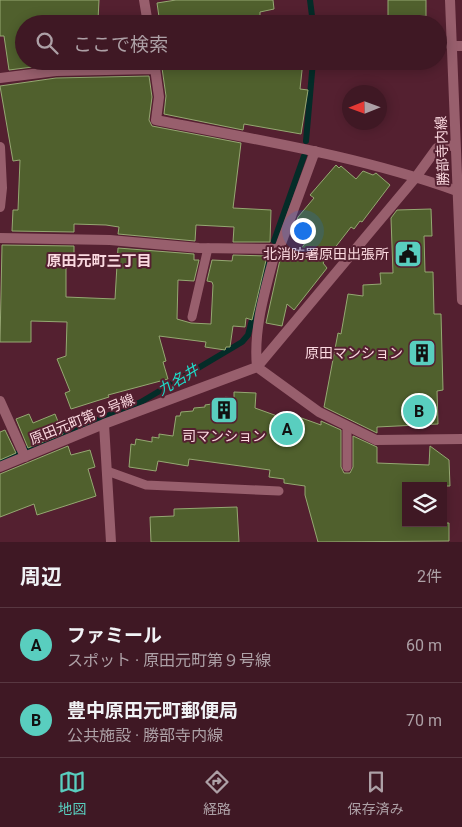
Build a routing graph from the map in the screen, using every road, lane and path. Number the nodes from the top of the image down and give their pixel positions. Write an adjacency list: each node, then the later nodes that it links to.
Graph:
1 (144, 0): 3 (street)
2 (450, 0): 4 (street, 勝部寺内線)
3 (146, 15)
4 (451, 46): 5 (street); 9 (street, 勝部寺内線)
5 (462, 46)
6 (72, 70): 8 (street)
7 (156, 70): 11 (street)
8 (0, 78)
9 (455, 145): 12 (street, 原田元町第９号線); 13 (street, 勝部寺内線)
10 (0, 147): 14 (street)
11 (315, 151): 12 (street); 17 (street)
12 (416, 177): 13 (street); 20 (street, 原田元町第９号線)
13 (457, 192): 18 (street, 勝部寺内線)
14 (0, 207)
15 (0, 238): 16 (street)
16 (208, 248): 17 (street); 19 (lane)
17 (276, 249): 20 (street)
18 (462, 300)
19 (192, 317)
20 (257, 367): 22 (street, 原田元町第９号線); 23 (street)
21 (0, 401): 25 (street)
22 (104, 424): 25 (street, 原田元町第９号線); 28 (street)
23 (347, 426): 24 (street); 27 (lane)
24 (462, 439)
25 (25, 457): 26 (street, 原田元町第９号線)
26 (0, 467)
27 (346, 467)
28 (107, 471): 29 (lane); 30 (street)
29 (279, 491)
30 (111, 542)

